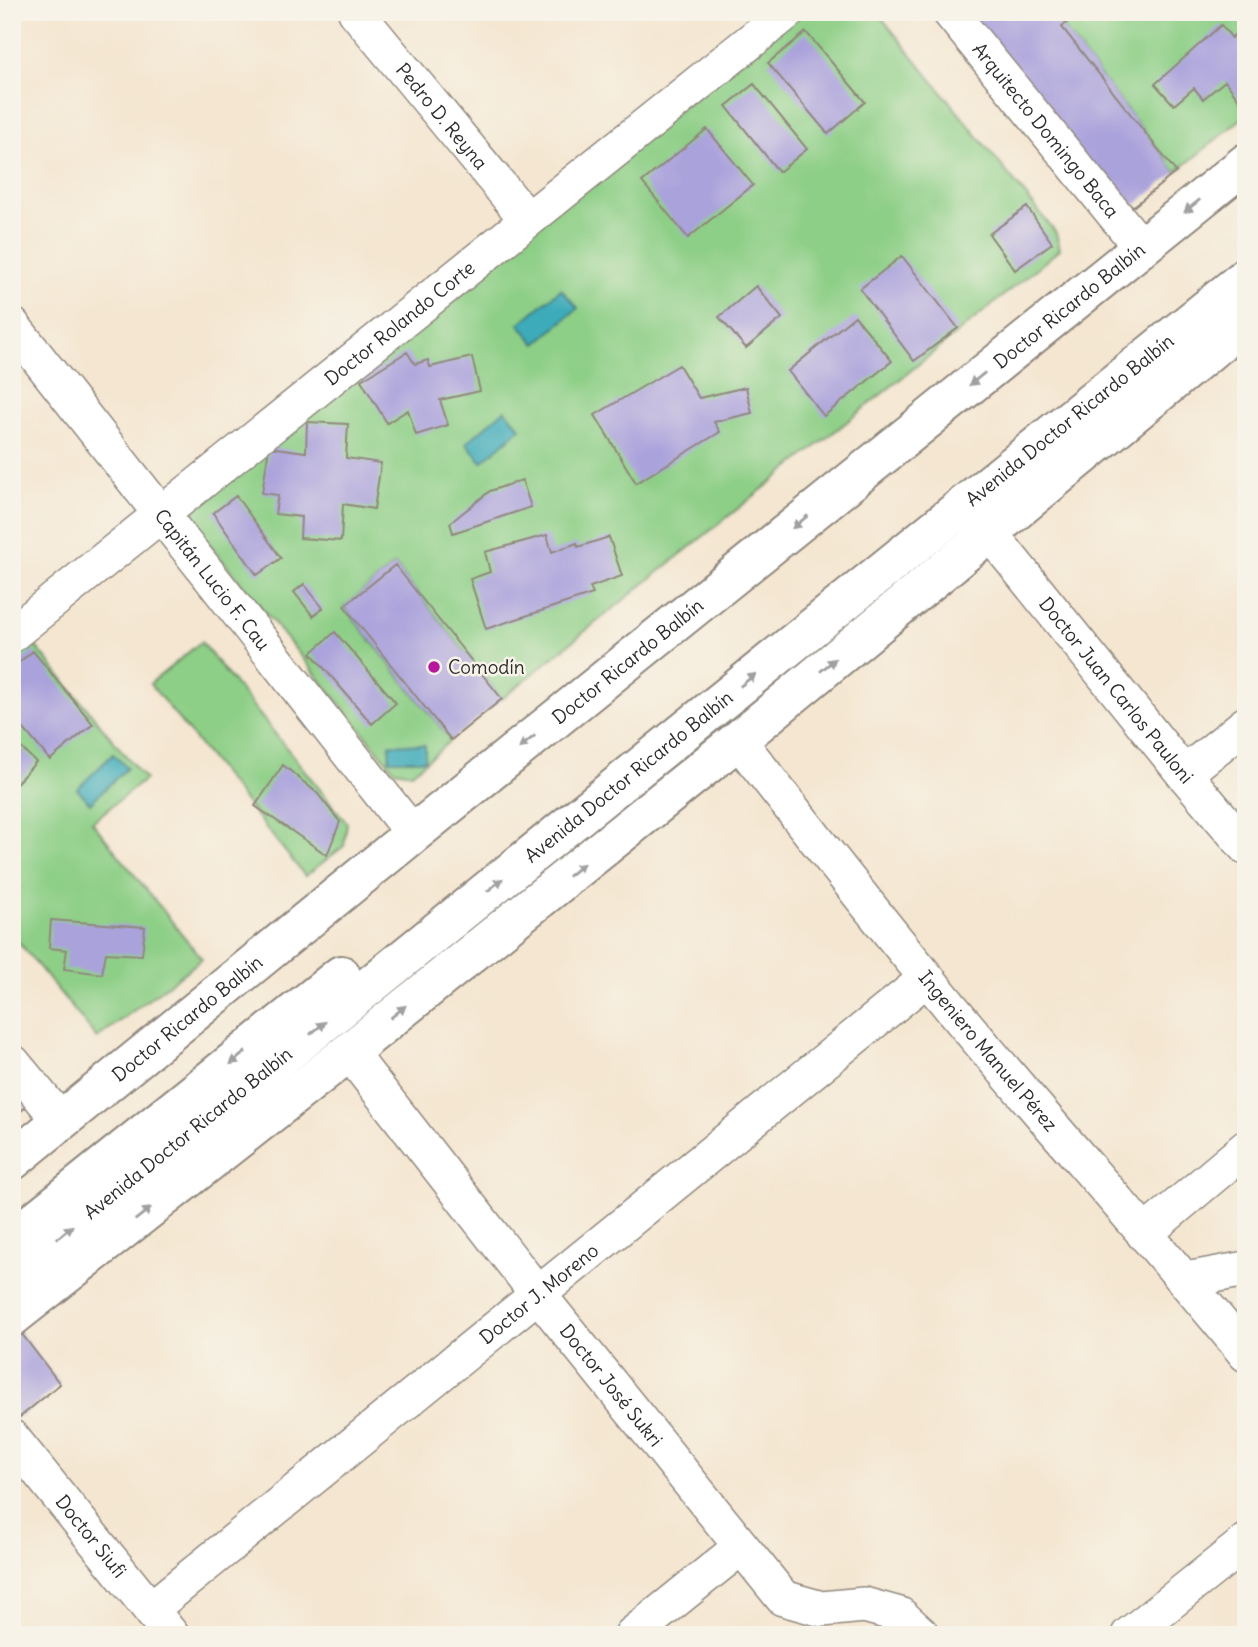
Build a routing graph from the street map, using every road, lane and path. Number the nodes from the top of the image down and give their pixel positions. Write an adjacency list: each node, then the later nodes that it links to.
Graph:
1 (356, 12): 5 (street, Pedro D. Reyna)
2 (787, 12): 5 (street, Doctor Rolando Corte)
3 (950, 12): 6 (street, Arquitecto Domingo Baca)
4 (1246, 163): 6 (street, Doctor Ricardo Balbín, one-way to 6)
5 (527, 219): 11 (street, Doctor Rolando Corte)
6 (1141, 247): 17 (street, Doctor Ricardo Balbín, one-way to 17)
7 (1246, 248): 26 (street, Avenida Doctor Ricardo Balbín, one-way to 26)
8 (1246, 277): 28 (street, Avenida Doctor Ricardo Balbín, one-way to 8)
9 (1246, 321): 12 (street)
10 (12, 324): 11 (street, Capitán Lucio F. Cau)
11 (163, 514): 13 (street, Doctor Rolando Corte); 17 (street, Capitán Lucio F. Cau)
12 (989, 533): 15 (street, one-way to 12); 16 (street, Doctor Juan Carlos Pauloni)
13 (12, 634)
14 (1246, 724): 16 (street)
15 (737, 740): 19 (street, Ingeniero Manuel Pérez); 20 (street, one-way to 15)
16 (1184, 774): 18 (street, Doctor Juan Carlos Pauloni)
17 (413, 834): 22 (street, Doctor Ricardo Balbín)
18 (1246, 847)
19 (927, 978): 25 (street, Ingeniero Manuel Pérez); 30 (street, Doctor J. Moreno)
20 (349, 1052): 30 (street, Doctor José Sukri); 31 (street, one-way to 20)
21 (12, 1062): 22 (street)
22 (61, 1121): 24 (street, Doctor Ricardo Balbín)
23 (1246, 1148): 25 (street)
24 (12, 1161)
25 (1143, 1234): 29 (street, Ingeniero Manuel Pérez)
26 (12, 1239)
27 (1246, 1269): 29 (street)
28 (12, 1275)
29 (1186, 1280): 32 (street, Ingeniero Manuel Pérez)
30 (537, 1293): 35 (street, Doctor José Sukri); 36 (street, Doctor J. Moreno)
31 (12, 1317)
32 (1246, 1354)
33 (12, 1438): 36 (street, Doctor Siufi)
34 (1246, 1542): 39 (street)
35 (741, 1547): 37 (street); 38 (street, Doctor José Sukri)
36 (161, 1622)
37 (632, 1635)
38 (922, 1635)
39 (1129, 1635)

